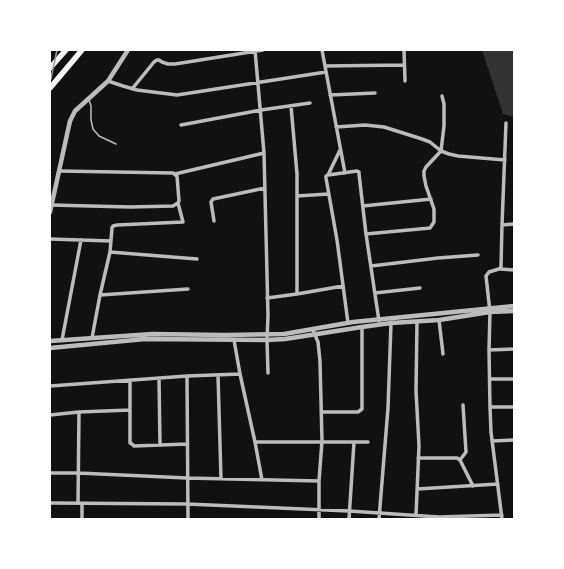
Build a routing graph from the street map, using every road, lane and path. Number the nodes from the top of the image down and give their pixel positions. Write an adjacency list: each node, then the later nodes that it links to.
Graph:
1 (66, 50): 10 (highway)
2 (82, 50): 15 (highway)
3 (128, 50): 12 (street)
4 (263, 50): 7 (street)
5 (322, 50): 9 (street)
6 (404, 50): 8 (street)
7 (255, 51): 14 (street); 16 (street)
8 (404, 65): 9 (street); 13 (street)
9 (325, 66): 11 (street)
10 (50, 68)
11 (326, 72): 14 (street); 18 (street)
12 (108, 81): 16 (street); 20 (street)
13 (404, 81)
14 (259, 82): 16 (street); 23 (street)
15 (50, 88)
16 (132, 89)
17 (375, 94): 18 (street)
18 (330, 95): 26 (street)
19 (442, 96): 29 (street)
20 (88, 99): 27 (lane); 32 (street)
21 (310, 103): 22 (street)
22 (291, 106): 23 (street); 38 (street)
23 (261, 110): 25 (street); 30 (street)
24 (506, 123): 31 (street)
25 (181, 125)
26 (336, 127): 28 (street); 29 (street)
27 (116, 144)
28 (340, 150): 33 (street); 35 (street)
29 (441, 150): 31 (street); 39 (street)
30 (264, 153): 34 (street); 36 (street)
31 (505, 160): 46 (street)
32 (59, 171): 34 (street); 41 (street)
33 (344, 173): 35 (street); 42 (street)
34 (175, 174): 40 (street)
35 (328, 175): 37 (street)
36 (265, 188): 44 (street); 63 (street)
37 (328, 194): 38 (street); 57 (street)
38 (297, 196): 61 (street)
39 (431, 199): 42 (street); 47 (street)
40 (178, 203): 41 (street); 50 (street)
41 (51, 205): 43 (street)
42 (363, 206): 47 (street)
43 (50, 212)
44 (214, 221)
45 (514, 224): 46 (street)
46 (502, 225): 55 (street)
47 (366, 234): 54 (street)
48 (50, 240): 49 (street)
49 (82, 240): 50 (street); 77 (street)
50 (111, 240): 51 (street)
51 (110, 252): 53 (street); 62 (street)
52 (478, 255): 54 (street)
53 (197, 259)
54 (371, 266): 60 (street)
55 (499, 269): 56 (street); 65 (street)
56 (514, 270)
57 (343, 286): 61 (street); 70 (street)
58 (420, 288): 60 (street)
59 (188, 289): 62 (street)
60 (375, 293): 68 (street)
61 (297, 294): 63 (street)
62 (100, 295): 76 (street)
63 (268, 298): 75 (street)
64 (514, 306): 65 (street)
65 (490, 310): 66 (street); 67 (street); 68 (street); 82 (street)
66 (514, 311)
67 (439, 320): 69 (street); 83 (street)
68 (379, 322): 70 (street); 71 (street); 72 (street)
69 (417, 322): 71 (street); 108 (street)
70 (348, 323): 73 (street)
71 (391, 323): 124 (street)
72 (362, 326): 74 (street); 98 (street)
73 (313, 330): 74 (street); 75 (street)
74 (315, 335): 75 (street); 98 (street)
75 (267, 337): 76 (street); 78 (street); 84 (street)
76 (92, 338): 77 (street)
77 (62, 340): 79 (street)
78 (234, 340): 80 (street); 85 (street)
79 (50, 341)
80 (50, 348)
81 (514, 349): 82 (street)
82 (489, 350): 91 (street)
83 (442, 354)
84 (268, 373)
85 (240, 374): 86 (street); 103 (street)
86 (218, 375): 87 (street); 113 (street)
87 (187, 376): 88 (street); 106 (street)
88 (159, 378): 90 (street); 107 (street)
89 (514, 379): 91 (street)
90 (130, 380): 92 (street); 96 (street)
91 (490, 380): 94 (street)
92 (50, 386)
93 (463, 405): 109 (street)
94 (490, 407): 95 (street); 102 (street)
95 (514, 407)
96 (130, 410): 97 (street); 107 (street)
97 (79, 412): 99 (street); 111 (street)
98 (321, 412): 101 (street)
99 (50, 415)
100 (514, 440): 102 (street)
101 (322, 441): 103 (street); 104 (street); 115 (street)
102 (492, 441): 116 (street)
103 (255, 442): 114 (street)
104 (354, 442): 105 (street); 123 (street)
105 (368, 442)
106 (187, 444): 107 (street); 112 (street)
107 (160, 445)
108 (418, 458): 109 (street); 118 (street)
109 (460, 460): 117 (street)
110 (50, 473): 111 (street)
111 (78, 473): 112 (street); 120 (street)
112 (187, 478): 113 (street); 121 (street)
113 (221, 479): 114 (street)
114 (262, 480): 115 (street)
115 (319, 481): 122 (street)
116 (498, 484): 117 (street); 126 (street)
117 (473, 486): 118 (street)
118 (417, 489): 125 (street)
119 (50, 503): 120 (street)
120 (80, 503): 121 (street); 127 (street)
121 (187, 504): 122 (street); 128 (street)
122 (319, 510): 123 (street); 129 (street)
123 (349, 512): 124 (street); 130 (street)
124 (380, 514): 125 (street); 131 (street)
125 (416, 515): 126 (street)
126 (502, 517)
127 (82, 519)
128 (188, 519)
129 (318, 519)
130 (349, 519)
131 (379, 519)

